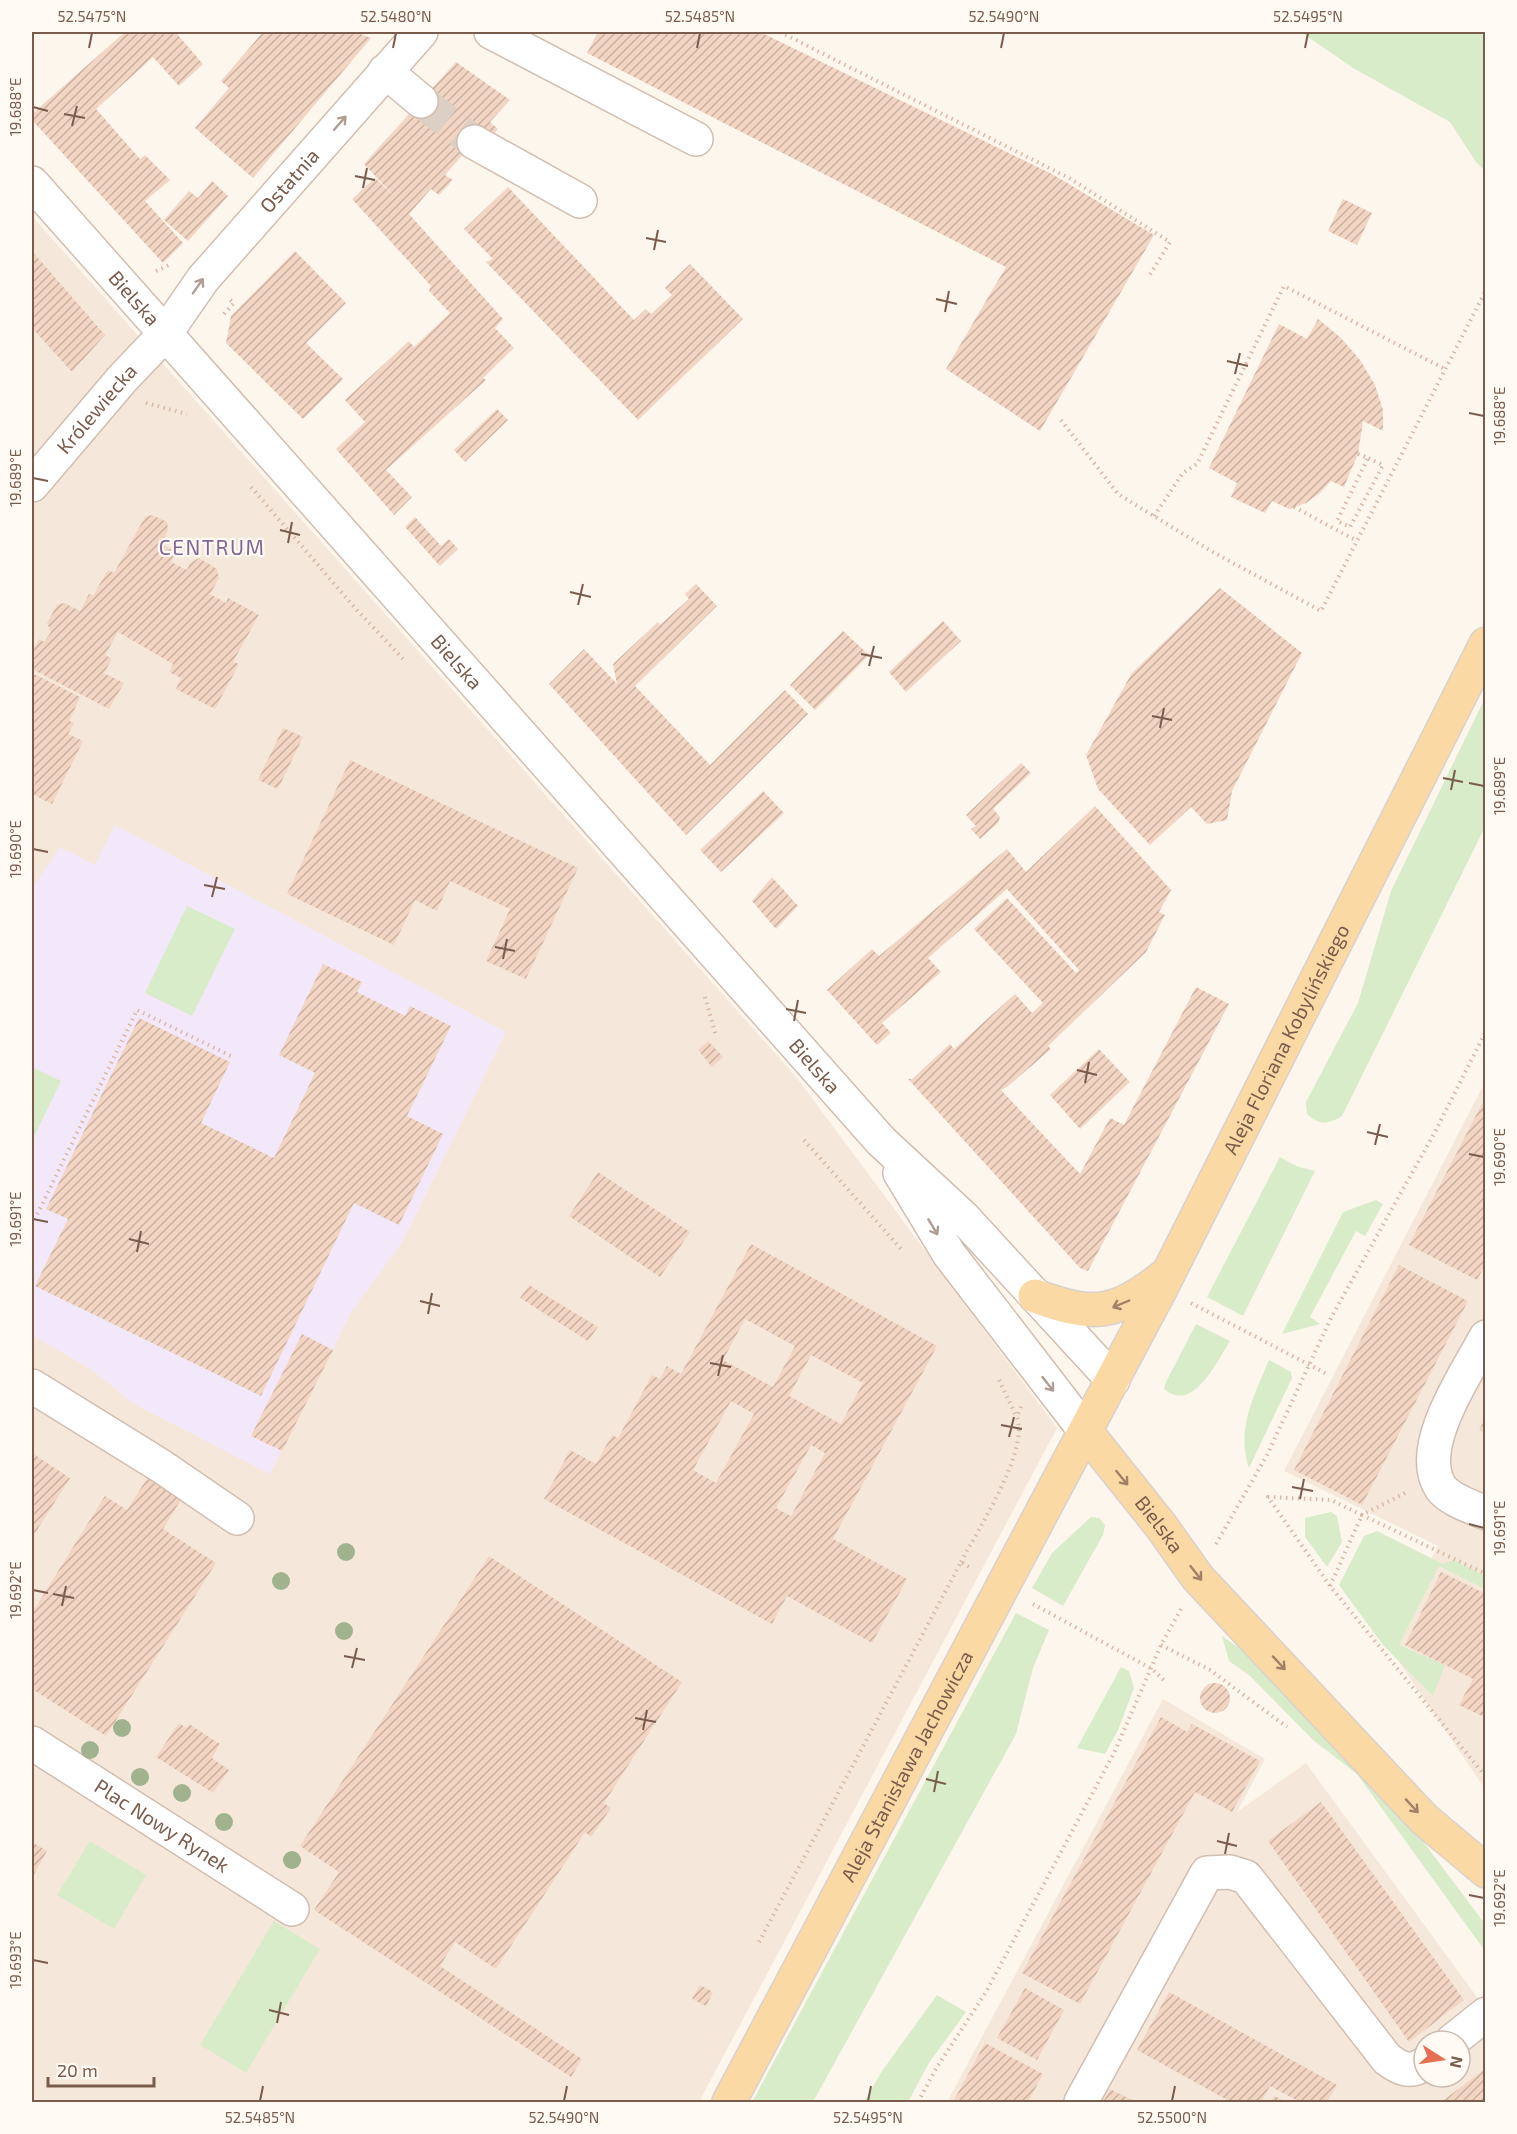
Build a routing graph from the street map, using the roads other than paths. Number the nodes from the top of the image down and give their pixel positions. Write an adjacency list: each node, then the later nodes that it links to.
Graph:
1 (421, 32): 3 (street, Ostatnia)
2 (491, 32): 5 (street)
3 (386, 71): 4 (street); 9 (street, Ostatnia, one-way to 3)
4 (421, 101)
5 (696, 139)
6 (474, 142): 8 (street)
7 (32, 183): 9 (street, Bielska)
8 (580, 201)
9 (165, 334): 10 (street, Królewiecka); 12 (street, Bielska)
10 (32, 485)
11 (1485, 644): 13 (main road, Aleja Floriana Kobylińskiego)
12 (881, 1141): 14 (street, Bielska); 18 (street, Bielska, one-way to 18)
13 (1170, 1272): 14 (main road, one-way to 14); 16 (main road, Aleja Floriana Kobylińskiego)
14 (1035, 1296): 16 (street, Bielska)
15 (1485, 1337): 19 (street)
16 (1113, 1380): 18 (main road, Aleja Floriana Kobylińskiego)
17 (32, 1386): 20 (street)
18 (1086, 1432): 22 (main road, Bielska, one-way to 22); 27 (main road, Aleja Stanisława Jachowicza)
19 (1485, 1513)
20 (237, 1518)
21 (32, 1743): 23 (street, Plac Nowy Rynek)
22 (1485, 1868)
23 (292, 1909)
24 (1485, 2014): 25 (street)
25 (1467, 2029)
26 (1412, 2068): 28 (street)
27 (729, 2103)
28 (1081, 2103)

